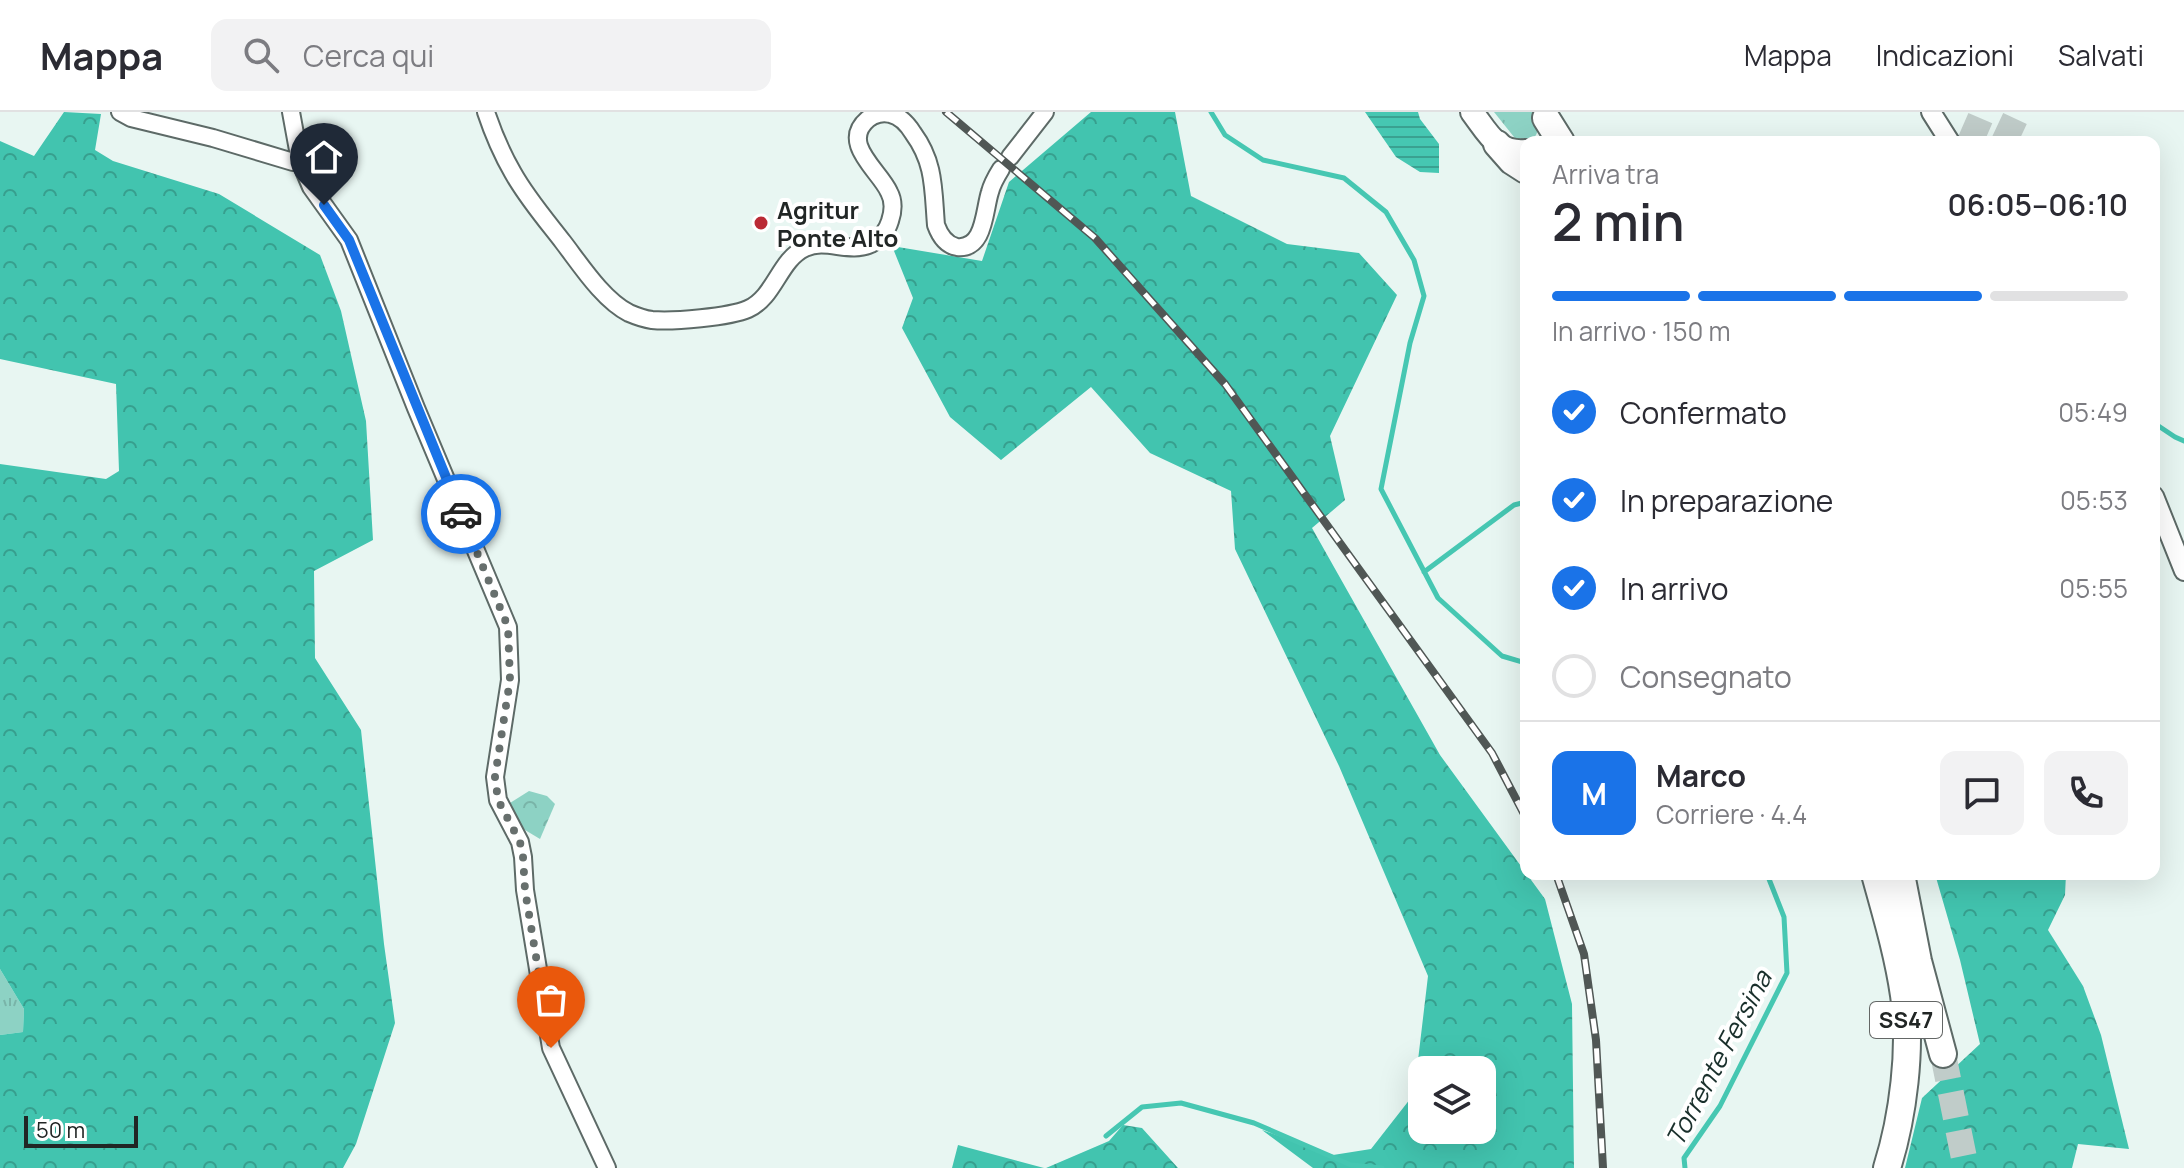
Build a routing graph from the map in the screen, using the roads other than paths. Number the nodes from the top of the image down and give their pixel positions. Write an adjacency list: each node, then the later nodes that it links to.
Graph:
1 (120, 112): 10 (street)
2 (291, 112): 10 (street)
3 (486, 112): 4 (street)
4 (1045, 112)
5 (1472, 112): 8 (main road)
6 (1931, 112): 7 (street)
7 (1946, 136)
8 (1497, 144): 9 (main road); 11 (highway)
9 (1520, 151)
10 (300, 161): 17 (street)
11 (1520, 166)
12 (2160, 511): 13 (street)
13 (2184, 571)
14 (1876, 880): 18 (highway, SS47)
15 (1902, 880): 16 (highway, SS47)
16 (1943, 1054)
17 (607, 1168)
18 (1887, 1168)

